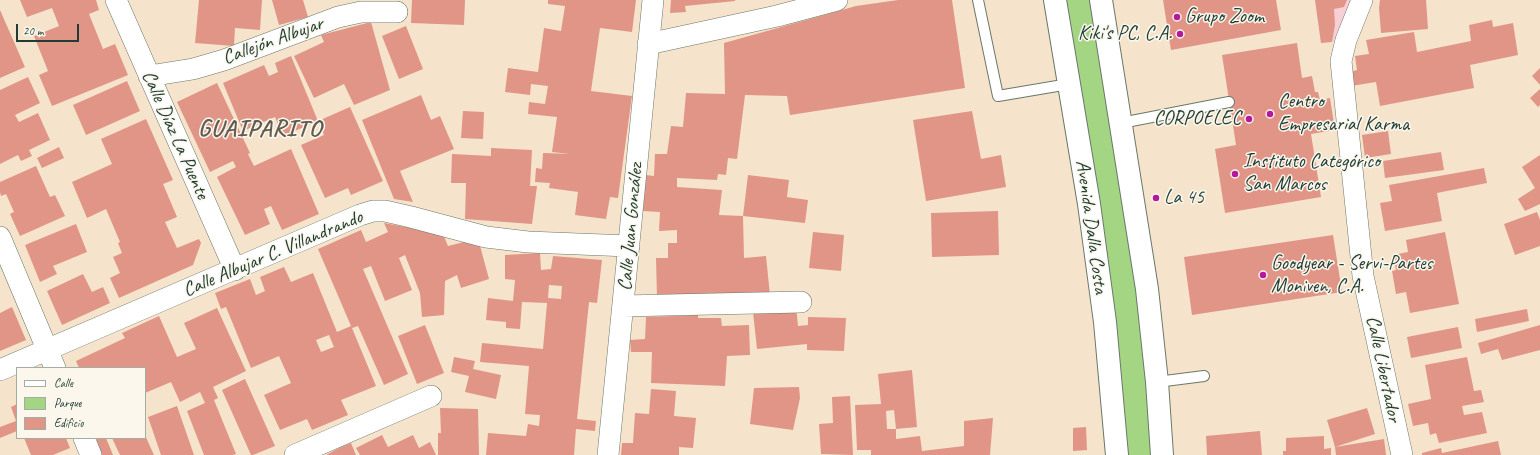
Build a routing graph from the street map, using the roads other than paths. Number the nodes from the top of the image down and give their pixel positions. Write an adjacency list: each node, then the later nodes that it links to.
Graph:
1 (116, 0): 10 (street, Calle Díaz La Puente)
2 (653, 0): 9 (street, Calle Juan González)
3 (837, 0): 9 (street)
4 (978, 0): 11 (lane)
5 (1055, 0): 11 (street, Avenida Dalla Costa)
6 (1101, 0): 13 (street)
7 (1362, 0): 30 (street, Calle Libertador)
8 (397, 12): 10 (street, Callejón Albujar)
9 (648, 44): 15 (street, Calle Juan González)
10 (149, 76): 16 (street, Calle Díaz La Puente)
11 (1069, 84): 28 (street, Avenida Dalla Costa)
12 (1229, 102): 13 (lane)
13 (1121, 123): 22 (street)
14 (0, 237): 19 (street)
15 (629, 246): 16 (street, Calle Albujar C. Villandrando); 18 (street, Calle Juan González)
16 (235, 270): 19 (street, Calle Albujar C. Villandrando)
17 (801, 302): 18 (street)
18 (623, 306): 27 (street, Calle Juan González)
19 (51, 359): 20 (street, Calle Albujar C. Villandrando)
20 (0, 370)
21 (1204, 376): 22 (lane)
22 (1157, 382): 29 (street)
23 (431, 396): 26 (street)
24 (84, 439): 25 (street)
25 (91, 455)
26 (295, 455)
27 (608, 455)
28 (1118, 455)
29 (1162, 455)
30 (1402, 455)

